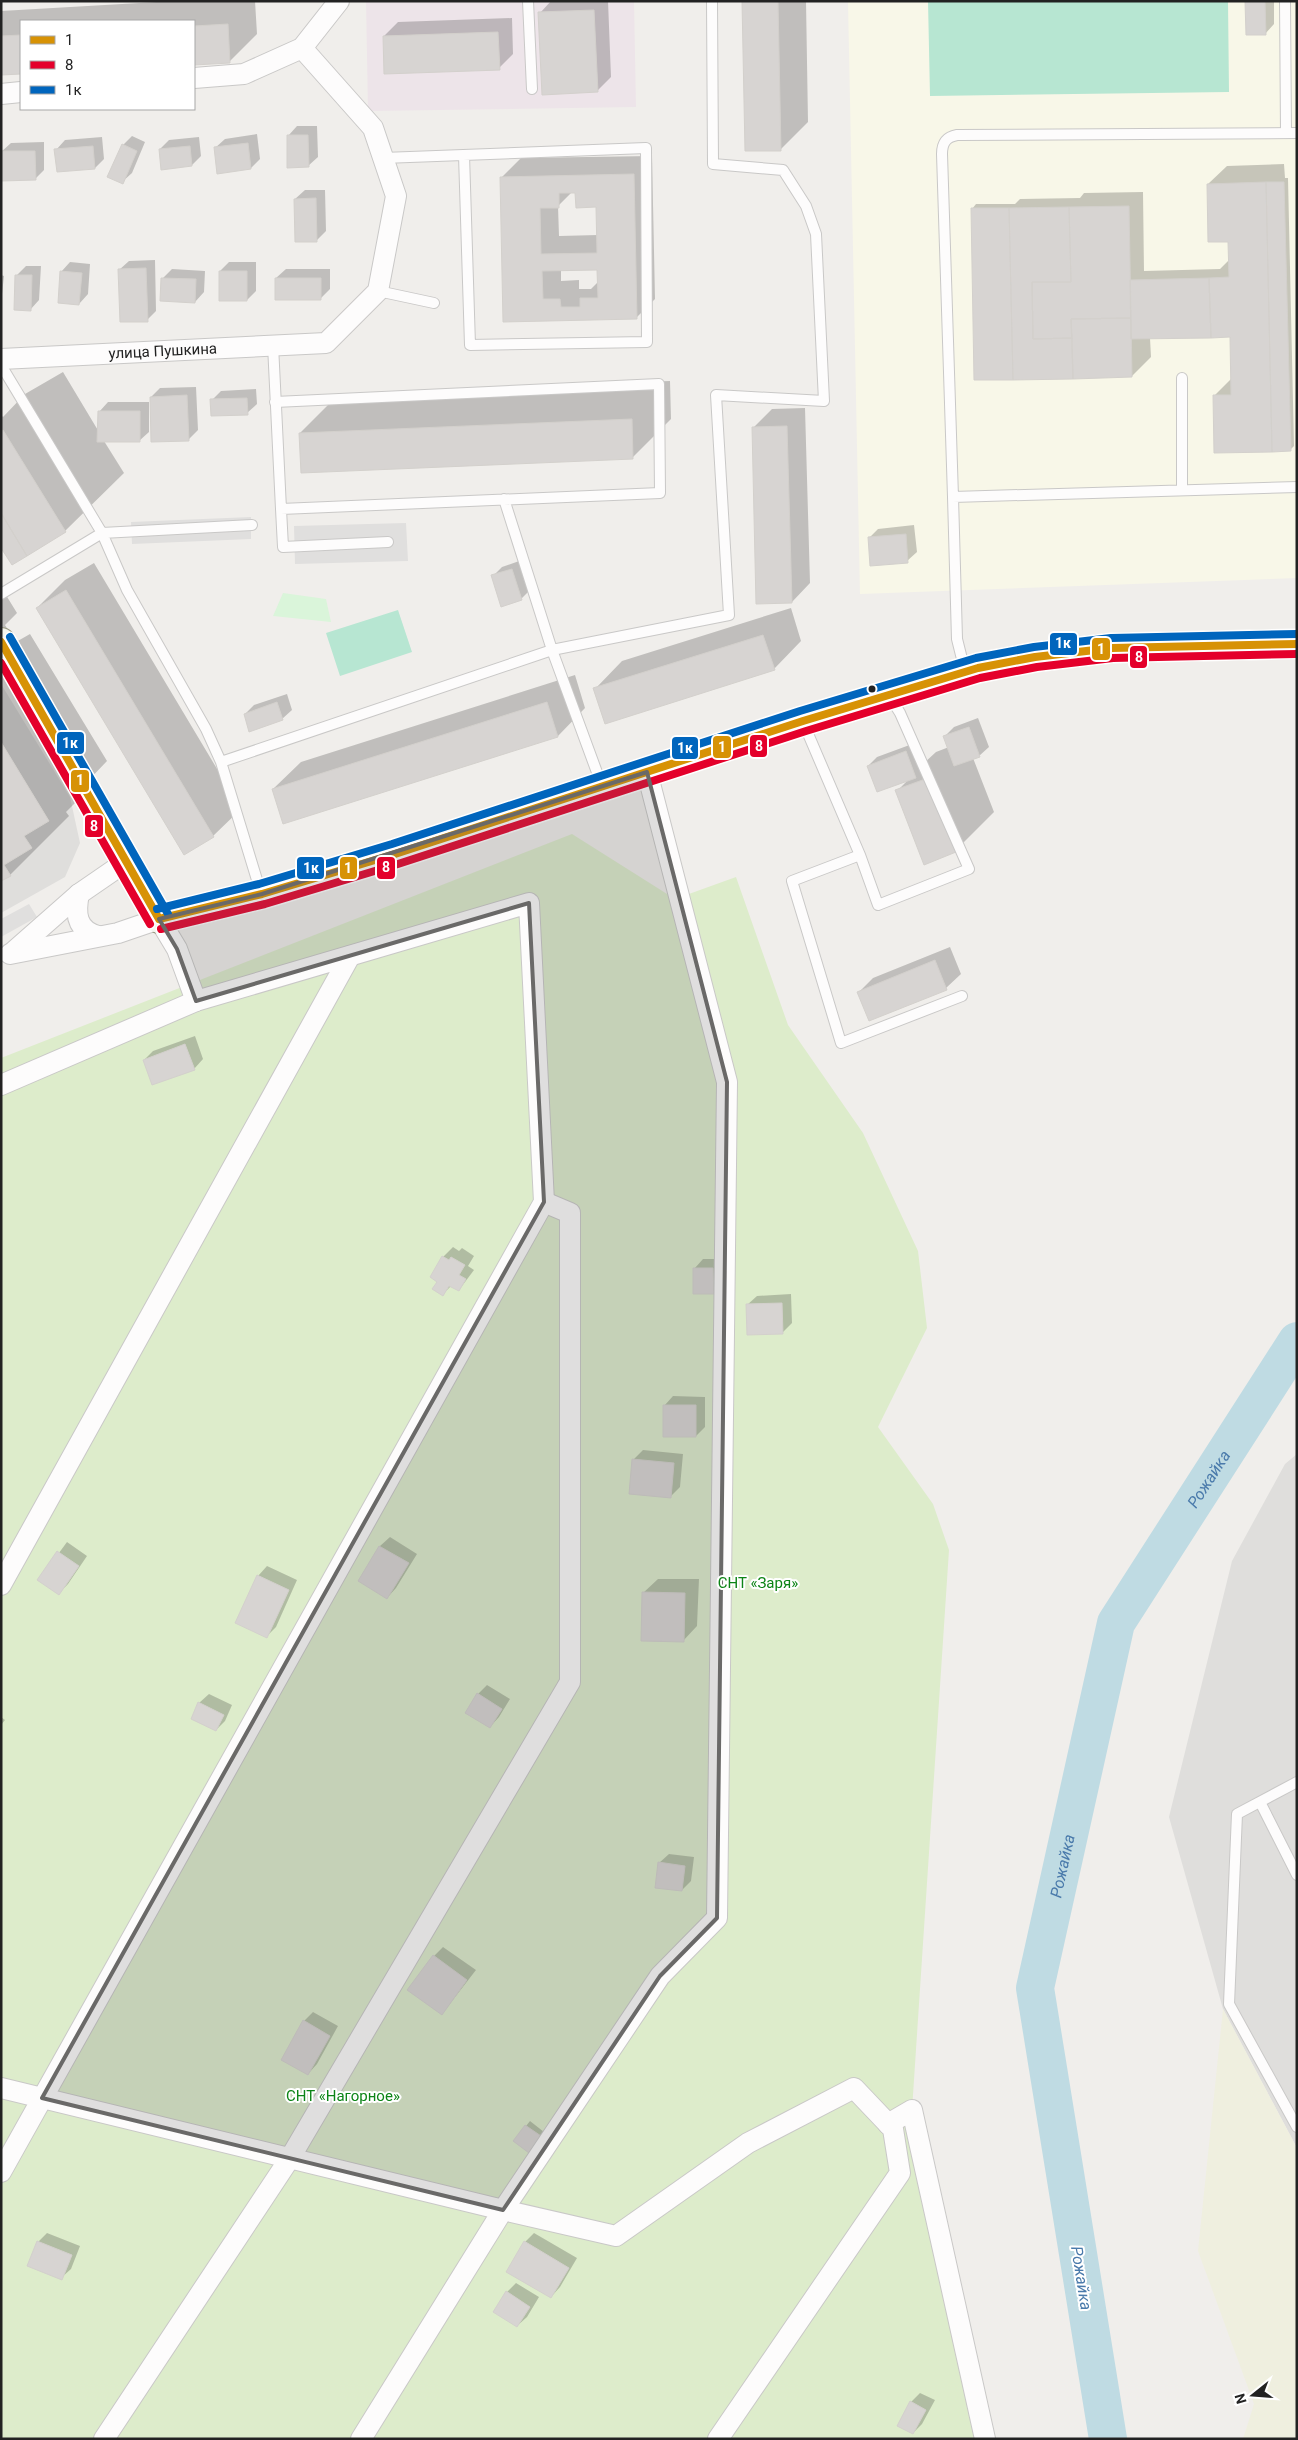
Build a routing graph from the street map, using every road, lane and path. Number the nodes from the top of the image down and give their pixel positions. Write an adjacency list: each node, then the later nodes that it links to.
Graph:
1 (339, 1): 5 (street)
2 (528, 1): 7 (lane)
3 (712, 1): 30 (lane)
4 (1285, 1): 10 (lane)
5 (302, 48): 6 (street); 12 (street)
6 (195, 78)
7 (532, 89)
8 (20, 92): 9 (street)
9 (1, 94)
10 (1291, 133): 22 (lane)
11 (464, 155): 11 (lane); 12 (lane)
12 (383, 158): 13 (street)
13 (378, 291): 14 (lane); 15 (street, улица Пушкина)
14 (434, 303)
15 (273, 345): 16 (street, улица Пушкина); 19 (lane)
16 (1, 359)
17 (1, 365): 26 (lane)
18 (1182, 378): 21 (lane)
19 (275, 402): 23 (lane); 24 (lane)
20 (1297, 487): 21 (lane)
21 (1182, 490): 22 (lane)
22 (953, 497): 32 (lane)
23 (504, 499): 24 (lane); 30 (lane)
24 (281, 509): 27 (lane)
25 (252, 526): 26 (lane)
26 (102, 533): 28 (lane); 35 (lane)
27 (388, 542)
28 (1, 594)
29 (1297, 644): 32 (street)
30 (552, 650): 35 (lane); 37 (lane)
31 (4, 652): 39 (street)
32 (965, 672): 33 (street)
33 (889, 695): 34 (street); 38 (lane)
34 (803, 721): 36 (street); 38 (lane)
35 (222, 762): 41 (lane)
36 (647, 772): 37 (street); 60 (street)
37 (602, 787): 41 (street)
38 (860, 856): 46 (lane)
39 (127, 861): 40 (street); 42 (street)
40 (79, 894): 43 (street); 45 (street)
41 (262, 894): 42 (street)
42 (159, 919): 43 (street); 47 (street)
43 (98, 936): 45 (street)
44 (350, 956): 47 (street); 49 (street); 50 (street)
45 (6, 957)
46 (962, 996)
47 (196, 1000): 48 (street)
48 (1, 1085)
49 (544, 1202): 55 (street); 58 (street)
50 (1, 1585)
51 (1297, 1782): 52 (lane)
52 (1260, 1802): 53 (lane); 57 (lane)
53 (1297, 1875)
54 (1, 2088): 55 (street)
55 (42, 2098): 58 (street); 59 (street)
56 (888, 2124): 60 (street); 63 (street); 64 (street)
57 (1297, 2127)
58 (290, 2158): 60 (street); 61 (street)
59 (1, 2172)
60 (503, 2210): 62 (street)
61 (104, 2439)
62 (361, 2439)
63 (718, 2439)
64 (985, 2439)

